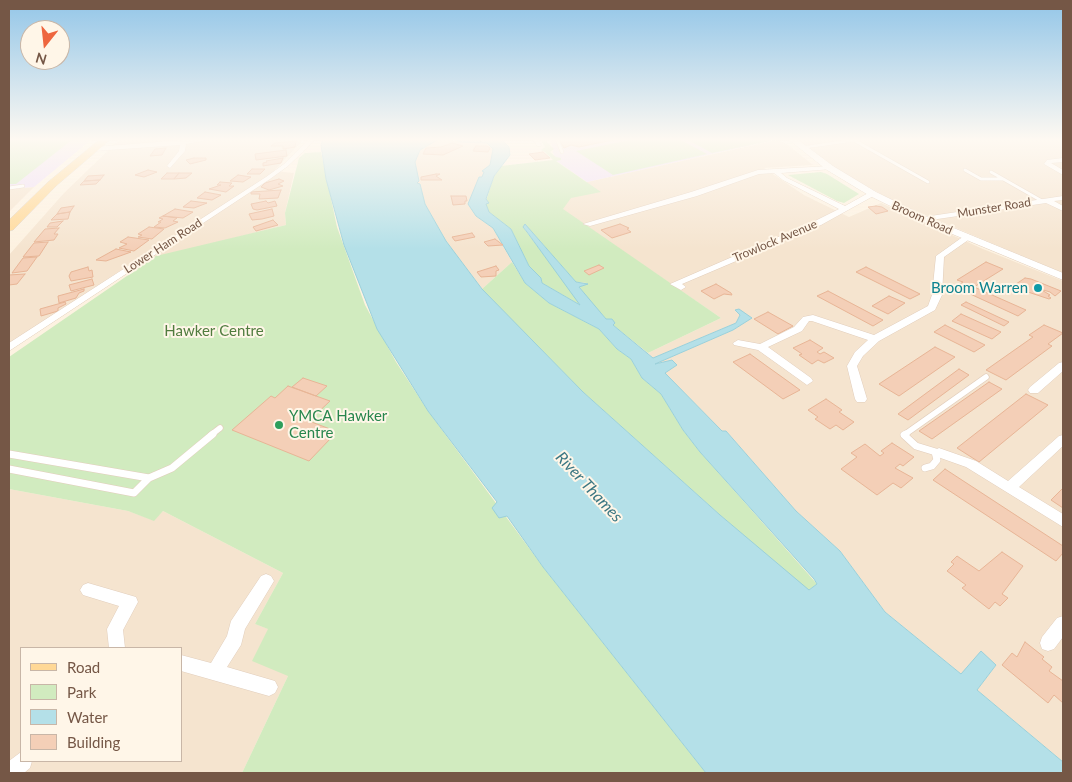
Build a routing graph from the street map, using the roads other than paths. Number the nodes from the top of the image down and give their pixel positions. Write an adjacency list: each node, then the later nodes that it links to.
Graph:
1 (64, 175): 19 (main road)
2 (271, 175): 26 (street, Lower Ham Road)
3 (748, 175): 20 (street)
4 (781, 175): 16 (street)
5 (842, 175): 13 (street, Broom Road)
6 (916, 175): 10 (lane)
7 (975, 175): 9 (lane)
8 (996, 175): 9 (lane)
9 (1002, 179): 15 (lane)
10 (928, 182)
11 (23, 186): 12 (lane)
12 (9, 188)
13 (873, 194): 16 (street, Trowlock Avenue); 18 (street, Broom Road)
14 (1063, 198): 15 (street, Munster Road)
15 (1044, 201): 17 (street); 18 (street, Munster Road)
16 (844, 208): 23 (street, Trowlock Avenue)
17 (1063, 209)
18 (924, 219): 21 (street, Broom Road)
19 (10, 224)
20 (587, 224)
21 (967, 238): 22 (street, Broom Road); 24 (street)
22 (1063, 277)
23 (676, 284)
24 (875, 339): 27 (street); 32 (street)
25 (738, 343): 27 (street)
26 (9, 348)
27 (761, 348): 30 (street)
28 (1063, 365): 31 (street)
29 (986, 377): 35 (lane)
30 (807, 381)
31 (1034, 390)
32 (861, 399)
33 (220, 428): 39 (lane)
34 (1063, 439): 40 (street)
35 (937, 452): 37 (lane); 40 (street)
36 (9, 454): 39 (lane)
37 (925, 468)
38 (9, 469): 39 (lane)
39 (149, 478)
40 (1009, 488): 41 (street)
41 (1063, 521)
42 (266, 581): 48 (street)
43 (88, 590): 46 (street)
44 (1063, 624): 45 (street)
45 (1048, 642)
46 (117, 647)
47 (182, 664): 48 (street)
48 (215, 671): 49 (street)
49 (269, 687)
50 (22, 762): 51 (street)
51 (10, 773)

